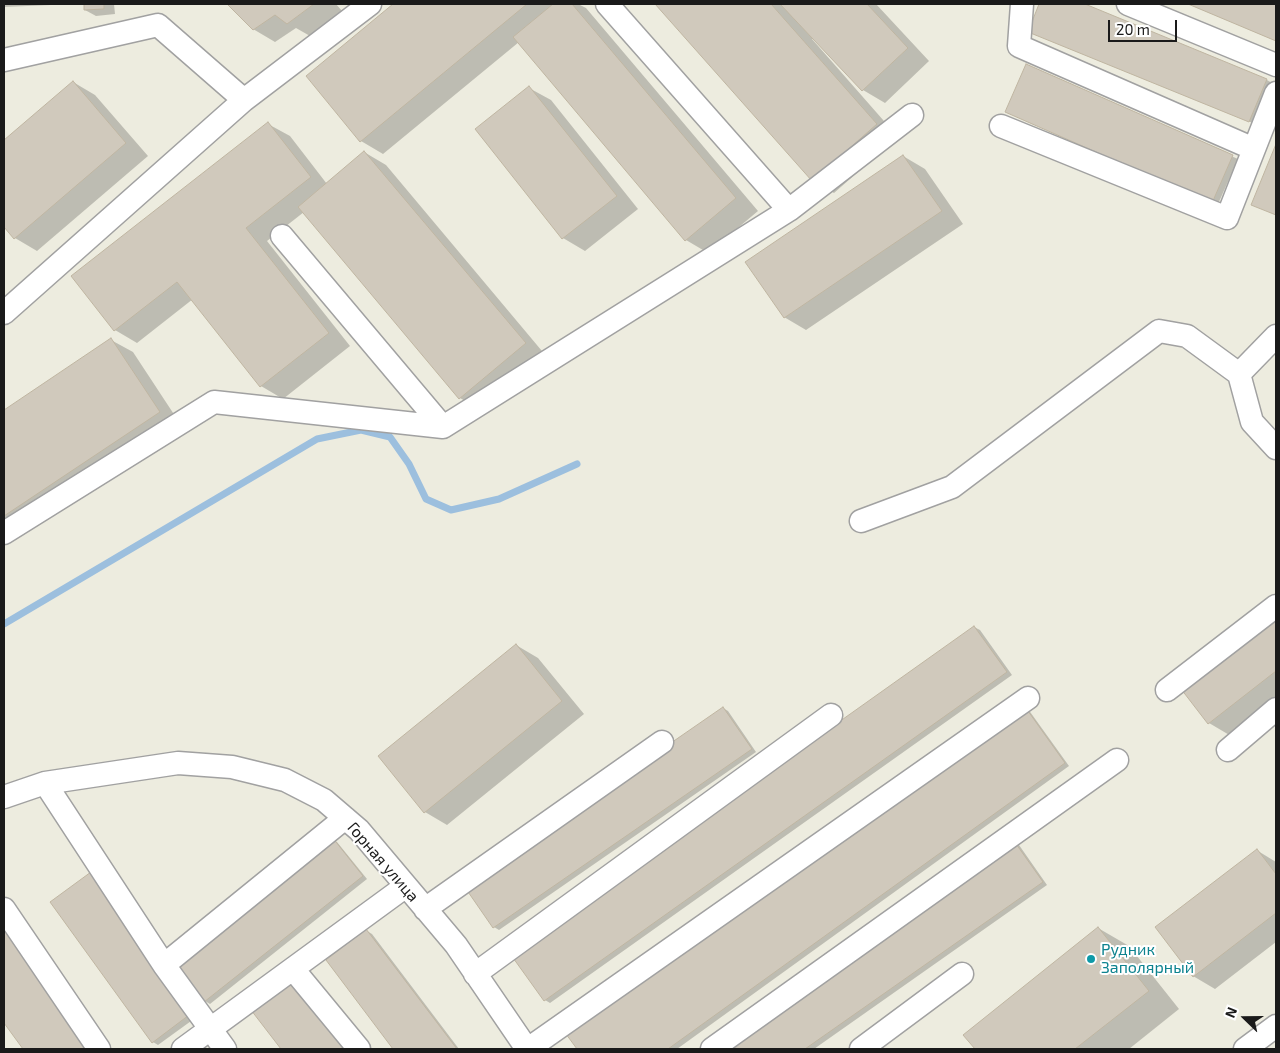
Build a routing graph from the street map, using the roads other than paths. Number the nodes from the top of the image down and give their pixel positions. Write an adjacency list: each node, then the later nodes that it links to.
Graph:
1 (370, 4): 8 (street)
2 (607, 4): 12 (street)
3 (1022, 4): 11 (street)
4 (1128, 4): 6 (street)
5 (4, 60): 8 (street)
6 (1276, 65)
7 (1276, 93): 11 (street)
8 (244, 100): 14 (street)
9 (912, 115): 12 (street)
10 (1001, 126): 11 (street)
11 (1254, 149)
12 (789, 210): 17 (street)
13 (282, 236): 17 (street)
14 (4, 313)
15 (1276, 336): 16 (street)
16 (1239, 374): 18 (street); 19 (street)
17 (443, 427): 20 (street)
18 (1276, 448)
19 (861, 521)
20 (4, 533)
21 (1276, 606): 22 (street)
22 (1167, 690)
23 (1028, 698): 41 (street)
24 (1276, 709): 27 (street)
25 (831, 715): 37 (street)
26 (662, 742): 34 (street)
27 (1228, 750)
28 (1117, 760): 46 (street)
29 (45, 783): 30 (street, Горная улица); 31 (street, Горная улица); 35 (street)
30 (4, 797)
31 (345, 818): 32 (street, Горная улица); 35 (street)
32 (406, 886): 34 (street, Горная улица); 36 (street)
33 (4, 909): 42 (street)
34 (425, 910): 37 (street, Горная улица)
35 (164, 965): 40 (street)
36 (293, 969): 40 (street); 45 (street)
37 (475, 974): 41 (street, Горная улица)
38 (962, 974): 47 (street)
39 (1276, 1026): 48 (street)
40 (211, 1030): 43 (street); 44 (street)
41 (520, 1047)
42 (99, 1049)
43 (183, 1049)
44 (225, 1049)
45 (359, 1049)
46 (712, 1049)
47 (860, 1049)
48 (1245, 1049)

